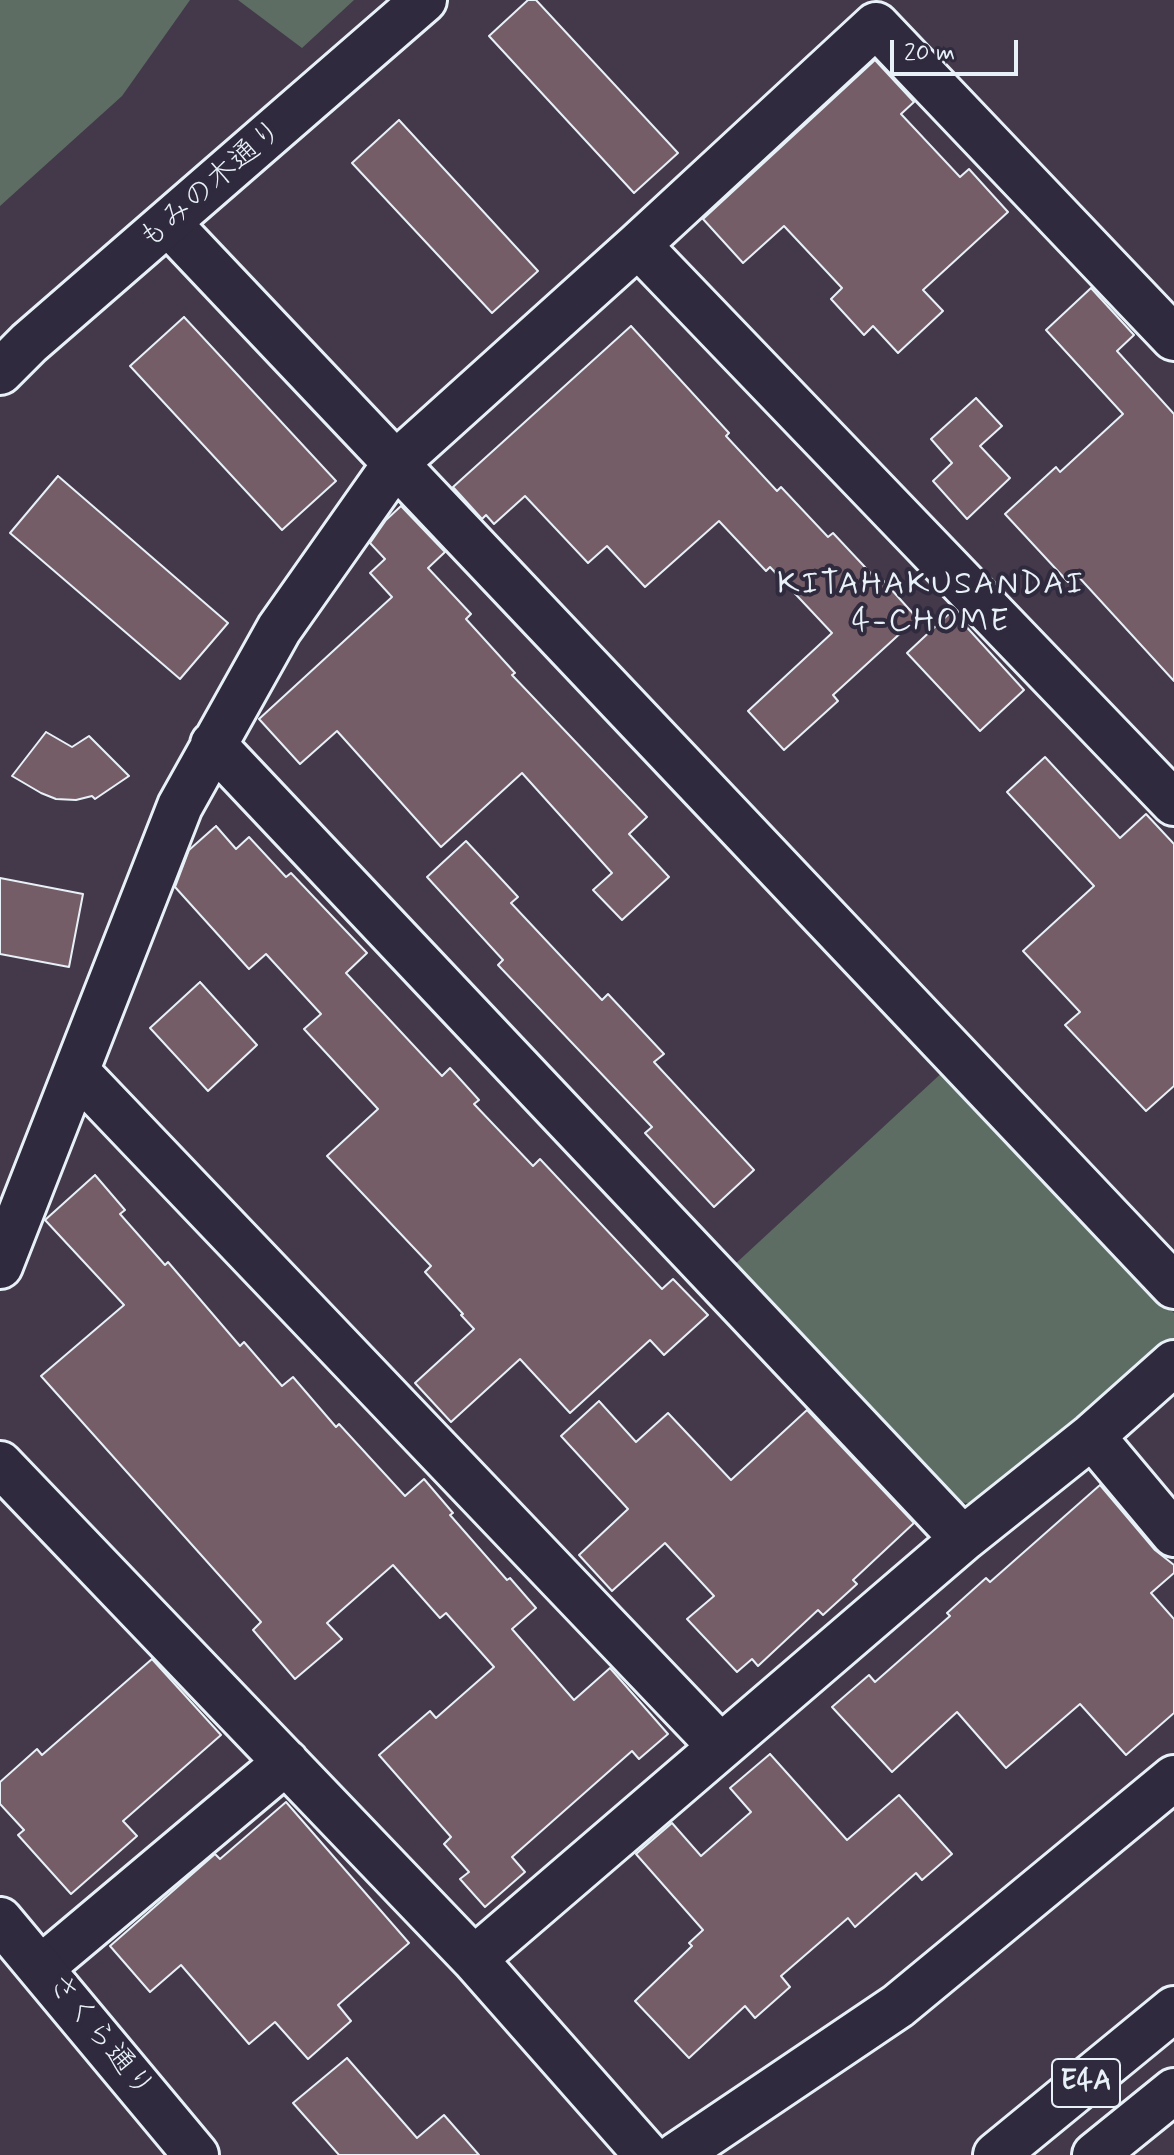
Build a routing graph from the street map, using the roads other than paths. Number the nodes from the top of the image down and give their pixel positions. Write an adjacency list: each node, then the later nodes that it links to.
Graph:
1 (424, 0): 2 (main road, もみの木通り)
2 (169, 224): 5 (main road, もみの木通り); 6 (main road)
3 (638, 245): 4 (main road); 6 (main road); 8 (main road)
4 (1174, 338)
5 (0, 372)
6 (395, 464): 7 (main road); 11 (main road)
7 (213, 744): 9 (main road); 16 (main road)
8 (1174, 803)
9 (77, 1072): 10 (main road); 17 (main road)
10 (0, 1266)
11 (1174, 1286)
12 (1174, 1363): 13 (main road)
13 (1092, 1436): 15 (main road); 16 (main road)
14 (0, 1464): 18 (main road)
15 (1174, 1534)
16 (963, 1539): 17 (main road)
17 (720, 1746): 21 (main road)
18 (286, 1762): 21 (main road); 22 (main road)
19 (1174, 1778): 27 (main road)
20 (0, 1920): 22 (main road, さくら通り)
21 (474, 1959): 26 (main road)
22 (42, 1967): 25 (main road, さくら通り)
23 (1174, 2009): 28 (main road, E4A)
24 (1174, 2091): 29 (main road, E4A)
25 (196, 2155)
26 (647, 2155)
27 (677, 2155)
28 (996, 2155)
29 (1095, 2155)

